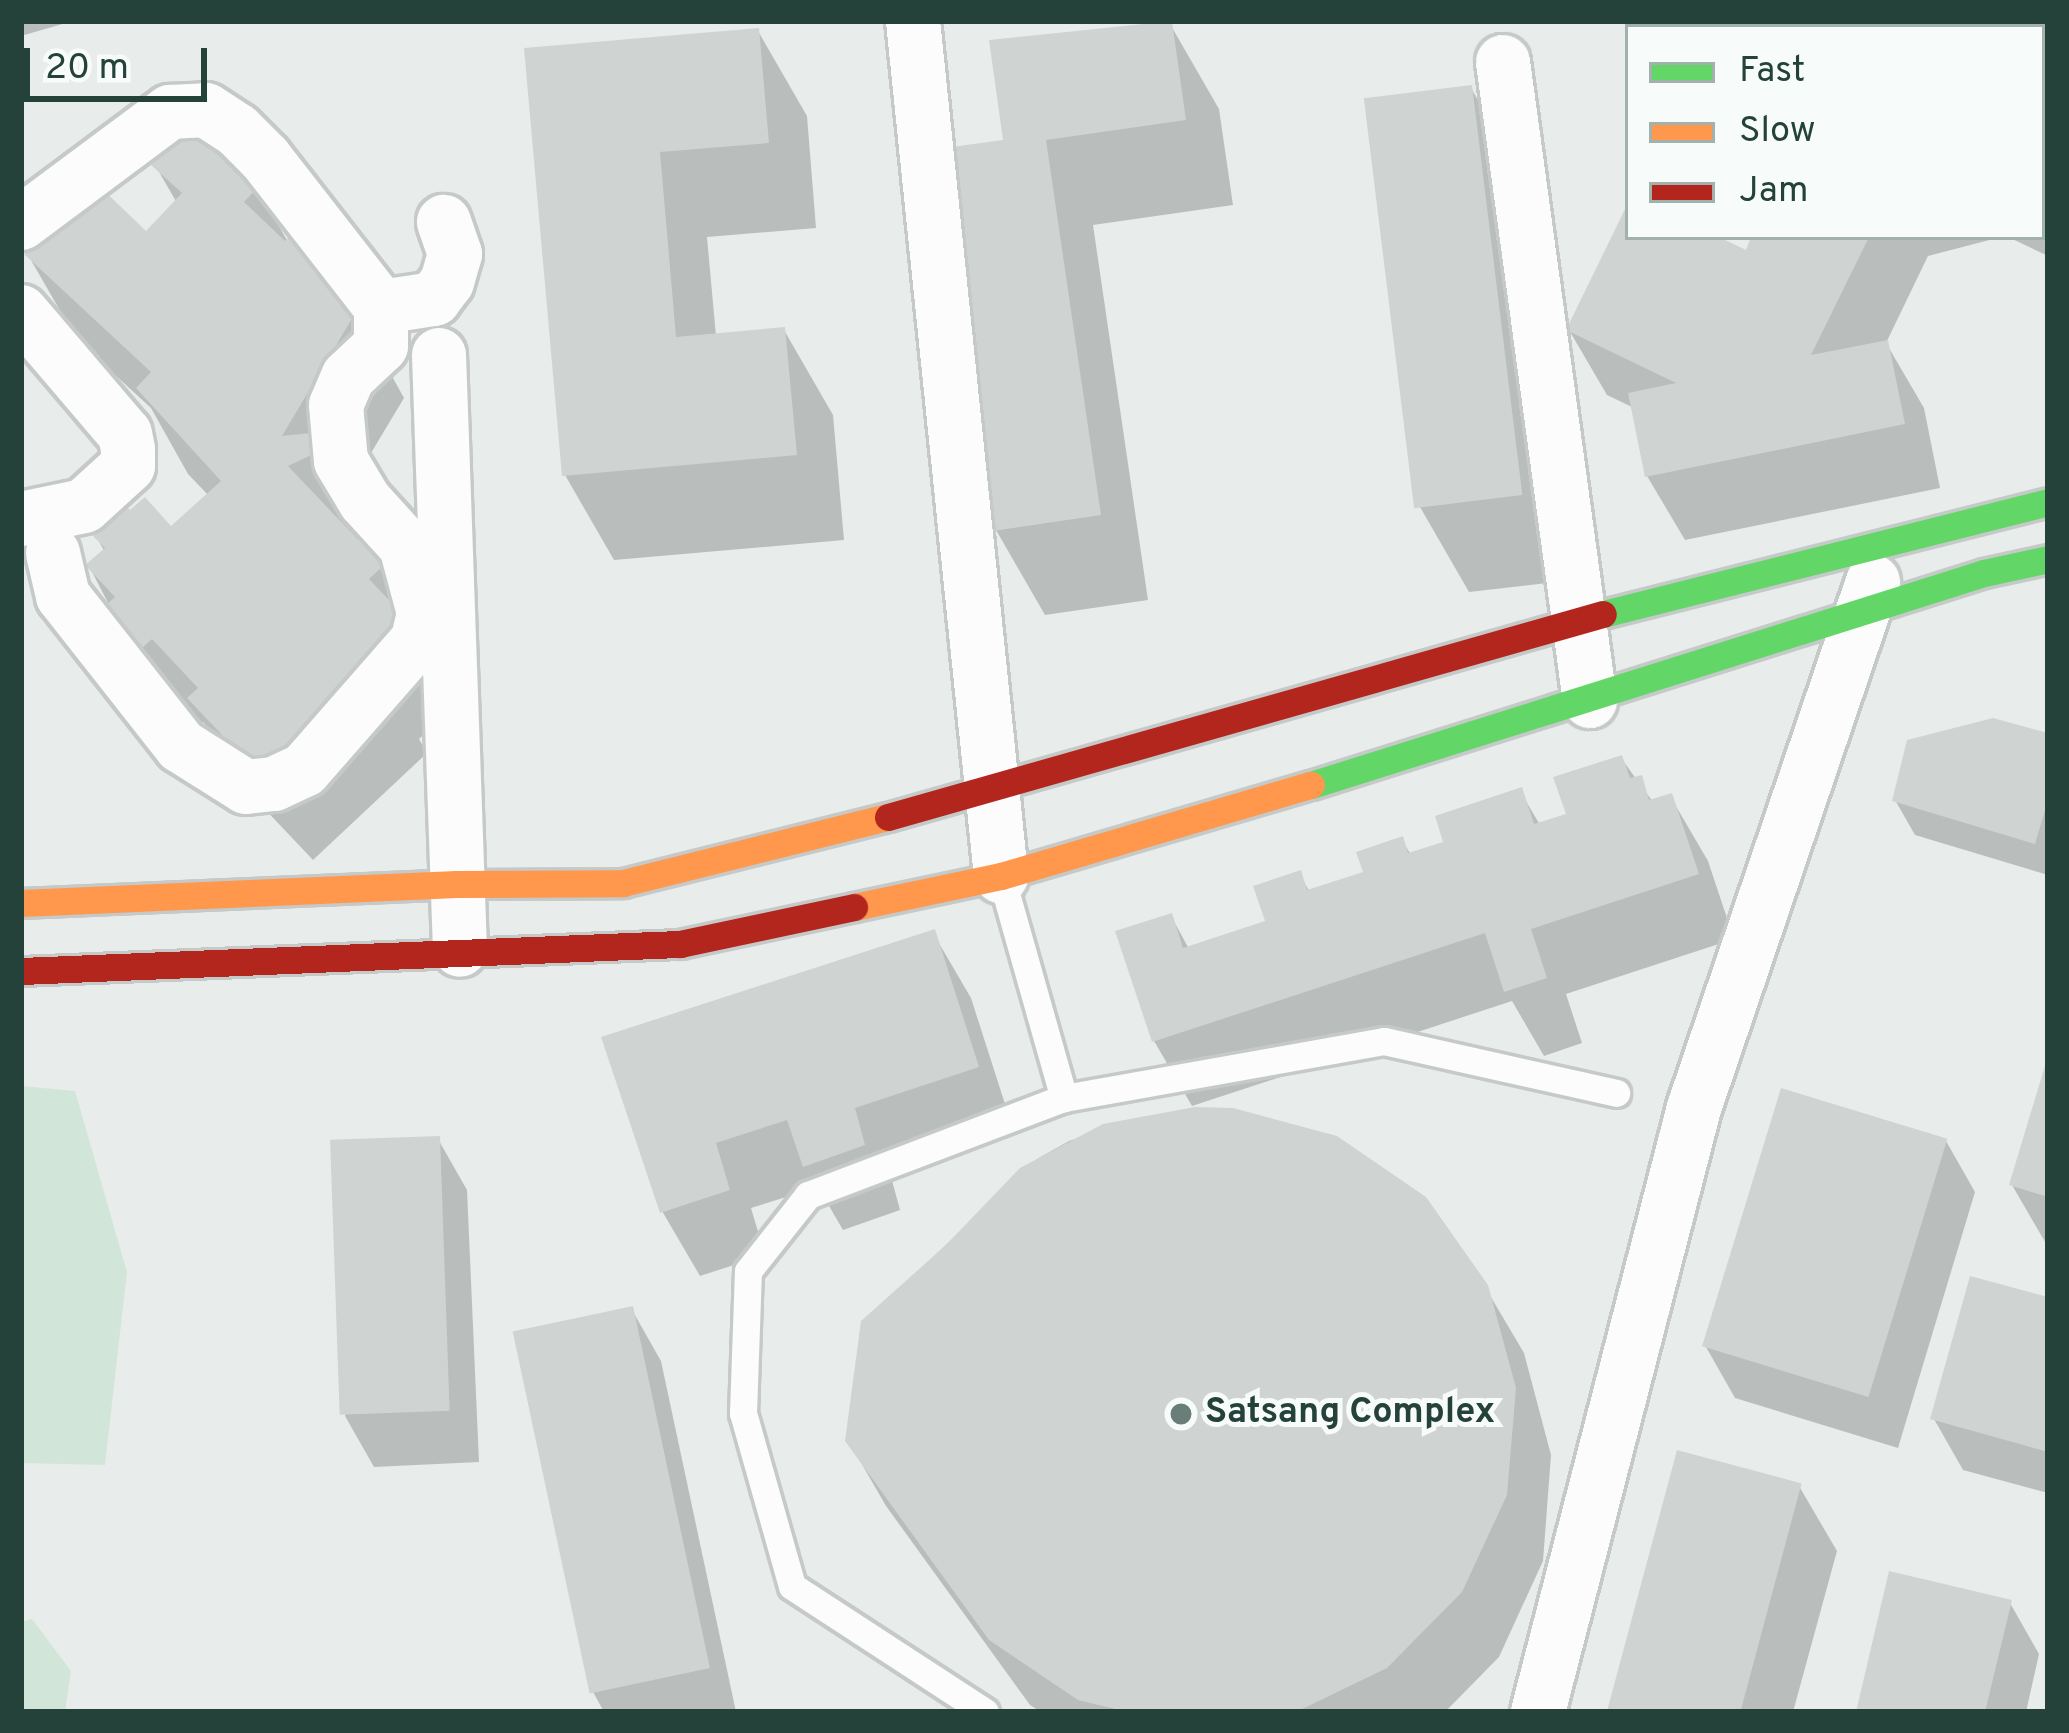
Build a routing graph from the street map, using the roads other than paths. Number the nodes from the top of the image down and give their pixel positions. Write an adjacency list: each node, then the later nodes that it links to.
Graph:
1 (913, 21): 15 (street)
2 (1503, 62): 13 (street)
3 (443, 222): 5 (street)
4 (21, 223): 5 (street)
5 (381, 308): 9 (street)
6 (21, 311): 9 (street)
7 (439, 355): 17 (street)
8 (2048, 502): 10 (street)
9 (37, 536)
10 (1886, 543): 12 (street); 13 (street)
11 (2048, 559): 12 (street)
12 (1862, 615): 14 (street); 24 (street)
13 (1577, 621): 14 (street); 15 (street)
14 (1590, 701): 16 (street)
15 (994, 790): 16 (street); 17 (street)
16 (1001, 876): 19 (street); 22 (lane)
17 (457, 884): 18 (street); 19 (street)
18 (21, 903)
19 (460, 950): 20 (street)
20 (21, 970)
21 (1616, 1093): 22 (lane)
22 (1064, 1098): 23 (lane)
23 (985, 1712)
24 (1538, 1712)

